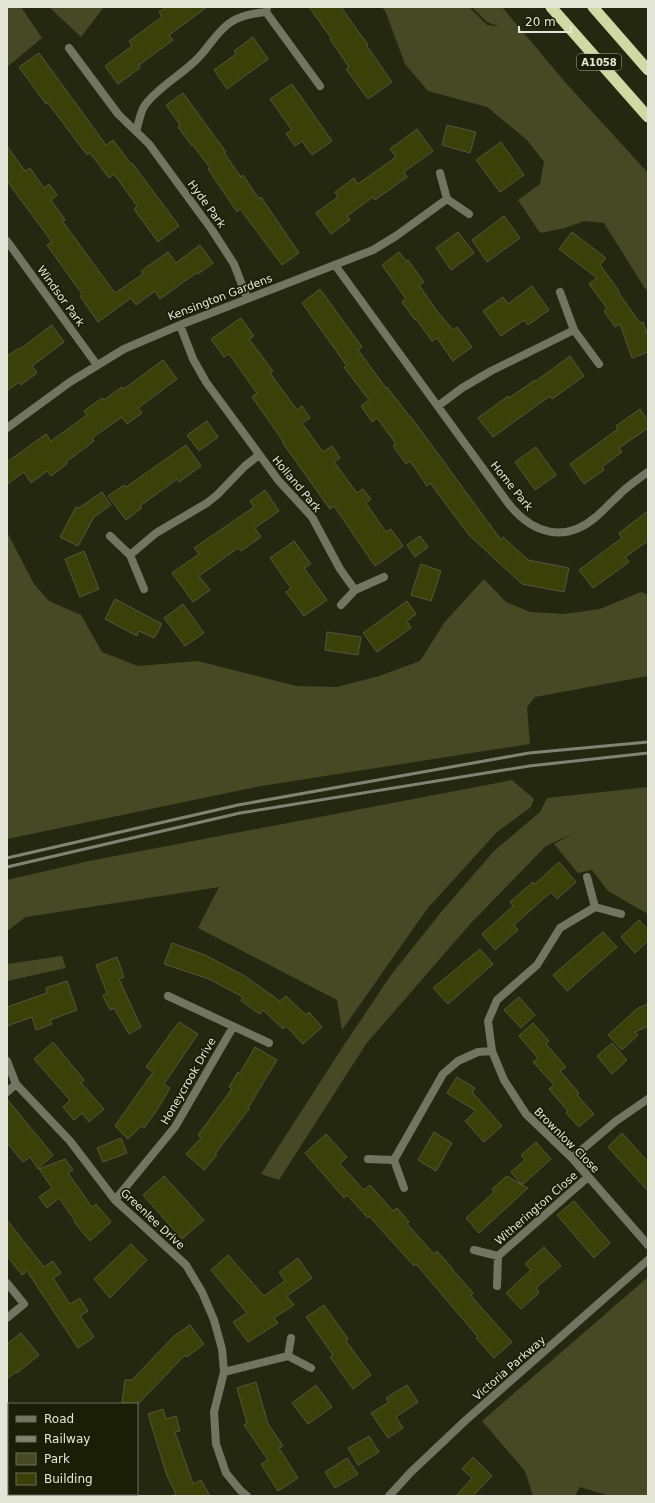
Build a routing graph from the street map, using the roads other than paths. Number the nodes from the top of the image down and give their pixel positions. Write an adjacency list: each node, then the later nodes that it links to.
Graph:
1 (551, 7): 7 (highway, A1058)
2 (593, 7): 5 (highway, A1058)
3 (267, 10): 6 (street); 8 (street)
4 (69, 48): 8 (street, Hyde Park)
5 (648, 70)
6 (320, 86)
7 (648, 118)
8 (136, 131): 15 (street, Hyde Park)
9 (440, 173): 10 (street)
10 (447, 199): 11 (street); 13 (street, Kensington Gardens)
11 (469, 214)
12 (7, 241): 19 (street, Windsor Park)
13 (335, 265): 15 (street, Kensington Gardens); 20 (street, Home Park)
14 (560, 292): 17 (street)
15 (246, 298): 16 (street, Kensington Gardens)
16 (180, 325): 19 (street, Kensington Gardens); 22 (street, Holland Park)
17 (574, 330): 18 (street); 20 (street)
18 (599, 364)
19 (97, 365): 21 (street, Kensington Gardens)
20 (438, 406): 23 (street, Home Park)
21 (7, 428)
22 (258, 455): 25 (street, Holland Park); 28 (street, Holland Park)
23 (648, 472)
24 (110, 536): 25 (street)
25 (130, 555): 27 (street)
26 (384, 577): 28 (street)
27 (144, 589)
28 (355, 590): 29 (street)
29 (341, 605)
30 (587, 877): 31 (street)
31 (595, 907): 32 (street); 36 (street, Brownlow Close)
32 (621, 914)
33 (168, 996): 34 (street)
34 (232, 1027): 35 (street); 46 (street, Honeycrook Drive)
35 (269, 1043)
36 (492, 1051): 41 (street, Brownlow Close); 43 (street)
37 (7, 1061): 38 (street, Greenlee Drive)
38 (16, 1084): 39 (street); 46 (street, Greenlee Drive)
39 (7, 1092)
40 (648, 1099): 41 (street)
41 (572, 1158): 44 (street, Brownlow Close)
42 (368, 1159): 43 (street)
43 (394, 1160): 45 (street)
44 (588, 1177): 47 (street, Brownlow Close); 49 (street, Witherington Close)
45 (404, 1188)
46 (115, 1200): 57 (street, Greenlee Drive)
47 (648, 1245)
48 (474, 1250): 49 (street, Witherington Close)
49 (498, 1256): 52 (street, Witherington Close)
50 (648, 1260): 59 (street, Victoria Parkway)
51 (7, 1283): 53 (street)
52 (497, 1286)
53 (7, 1318)
54 (291, 1338): 55 (street)
55 (288, 1356): 56 (street); 57 (street)
56 (310, 1368)
57 (224, 1372): 58 (street, Greenlee Drive)
58 (247, 1496)
59 (389, 1496)

